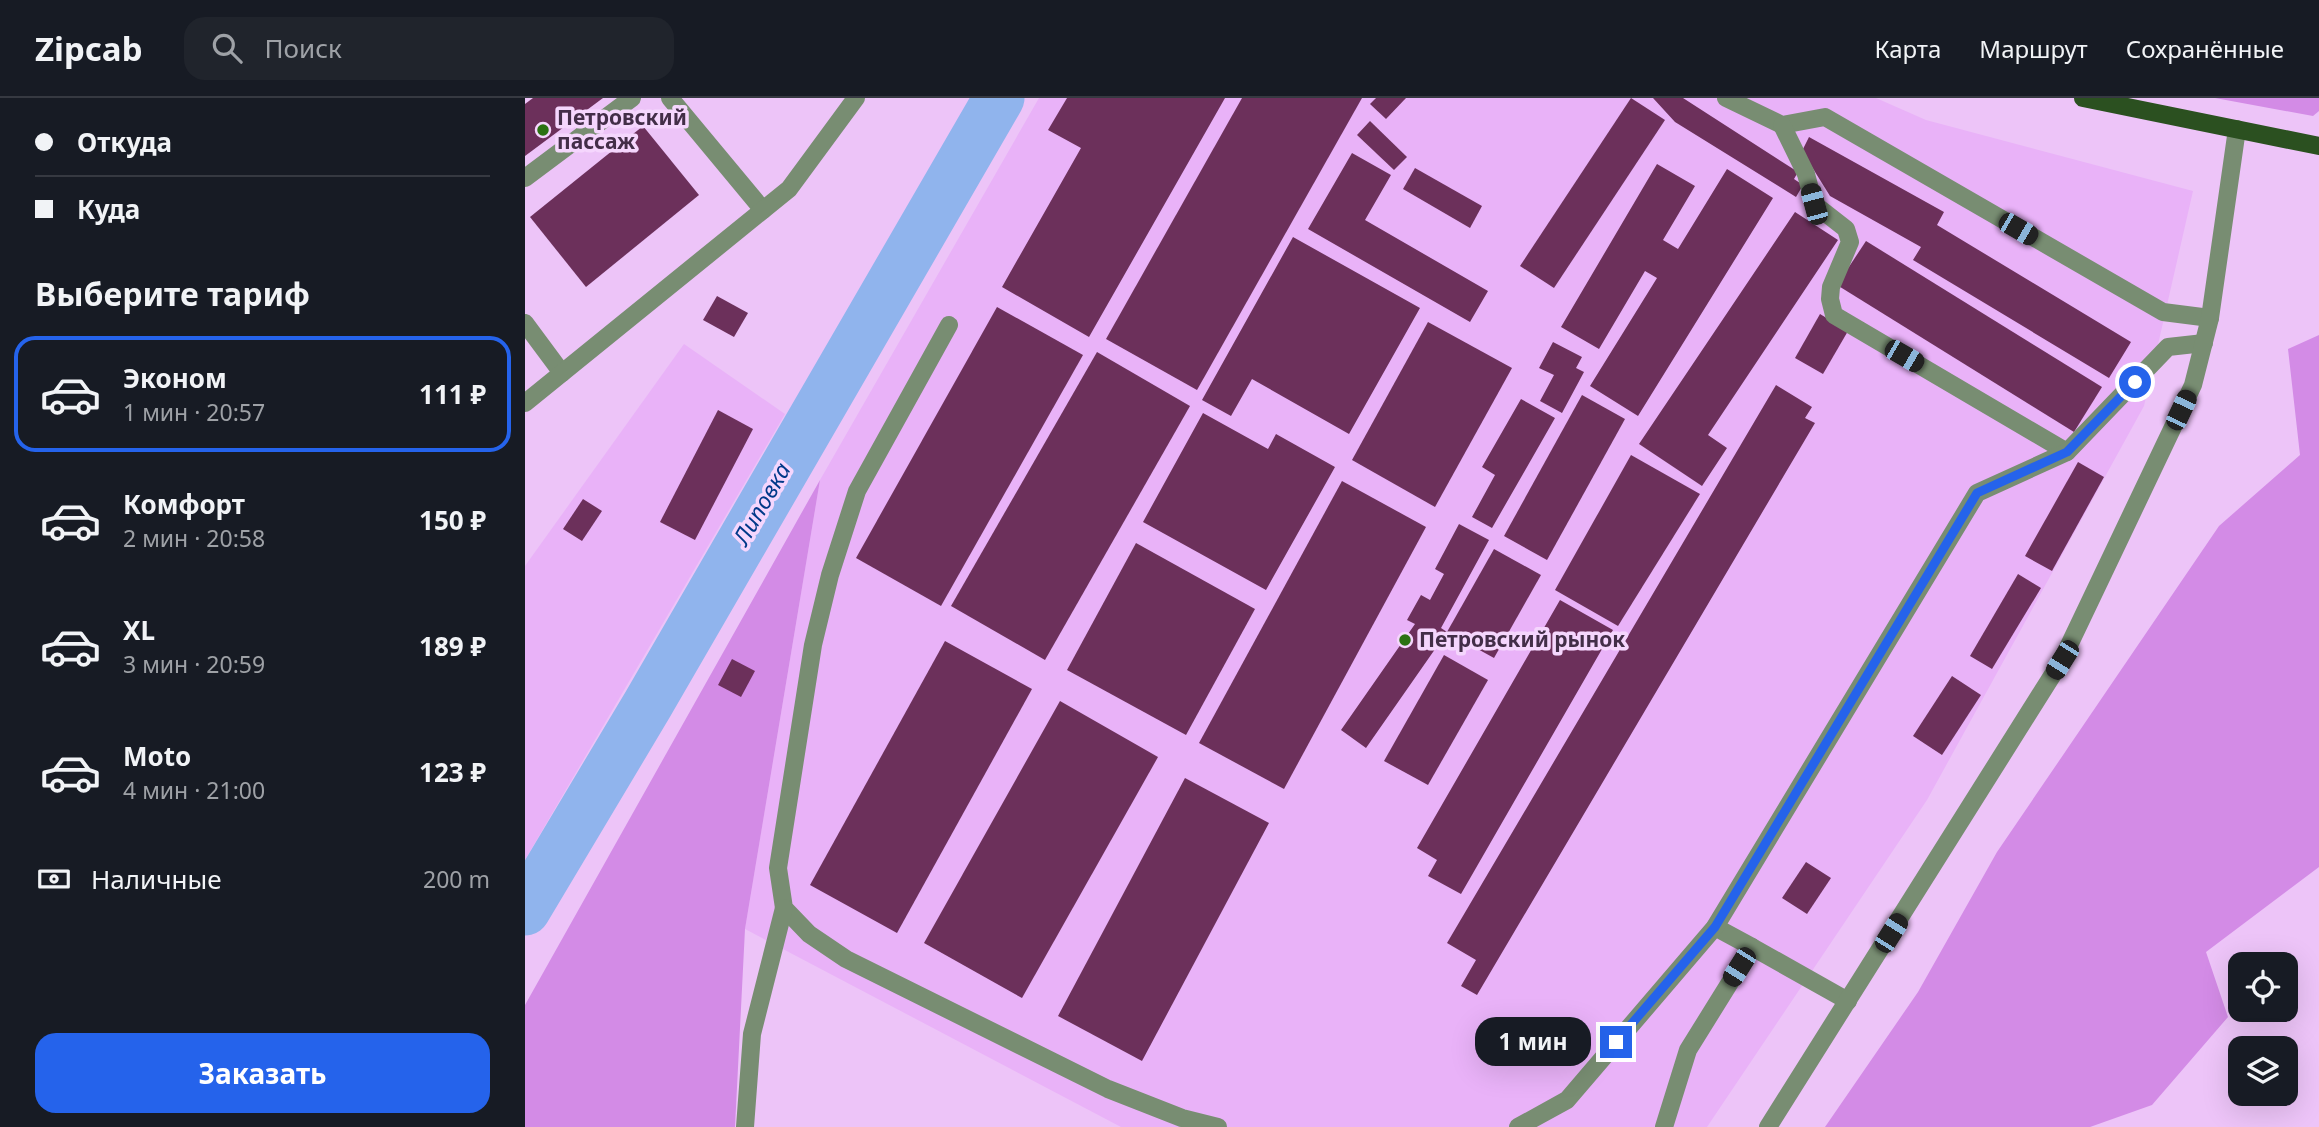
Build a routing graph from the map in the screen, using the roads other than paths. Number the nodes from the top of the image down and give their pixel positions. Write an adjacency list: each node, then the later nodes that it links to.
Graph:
1 (632, 98): 9 (lane)
2 (670, 98): 10 (lane)
3 (856, 98): 10 (lane)
4 (1726, 98): 6 (lane)
5 (2083, 98): 7 (main road)
6 (1782, 125): 11 (lane); 17 (lane)
7 (2237, 130): 8 (main road); 11 (lane)
8 (2319, 146)
9 (525, 178)
10 (763, 210): 15 (lane)
11 (2210, 318): 14 (lane)
12 (525, 323): 15 (lane)
13 (949, 325): 18 (lane)
14 (2204, 343): 17 (lane); 21 (lane)
15 (562, 373): 16 (lane)
16 (525, 403)
17 (2067, 452): 19 (lane)
18 (785, 908): 22 (lane); 23 (lane)
19 (1715, 927): 20 (lane); 24 (lane)
20 (1752, 947): 21 (lane); 25 (lane)
21 (1848, 1001): 26 (lane)
22 (745, 1127)
23 (1218, 1127)
24 (1518, 1127)
25 (1664, 1127)
26 (1768, 1127)

